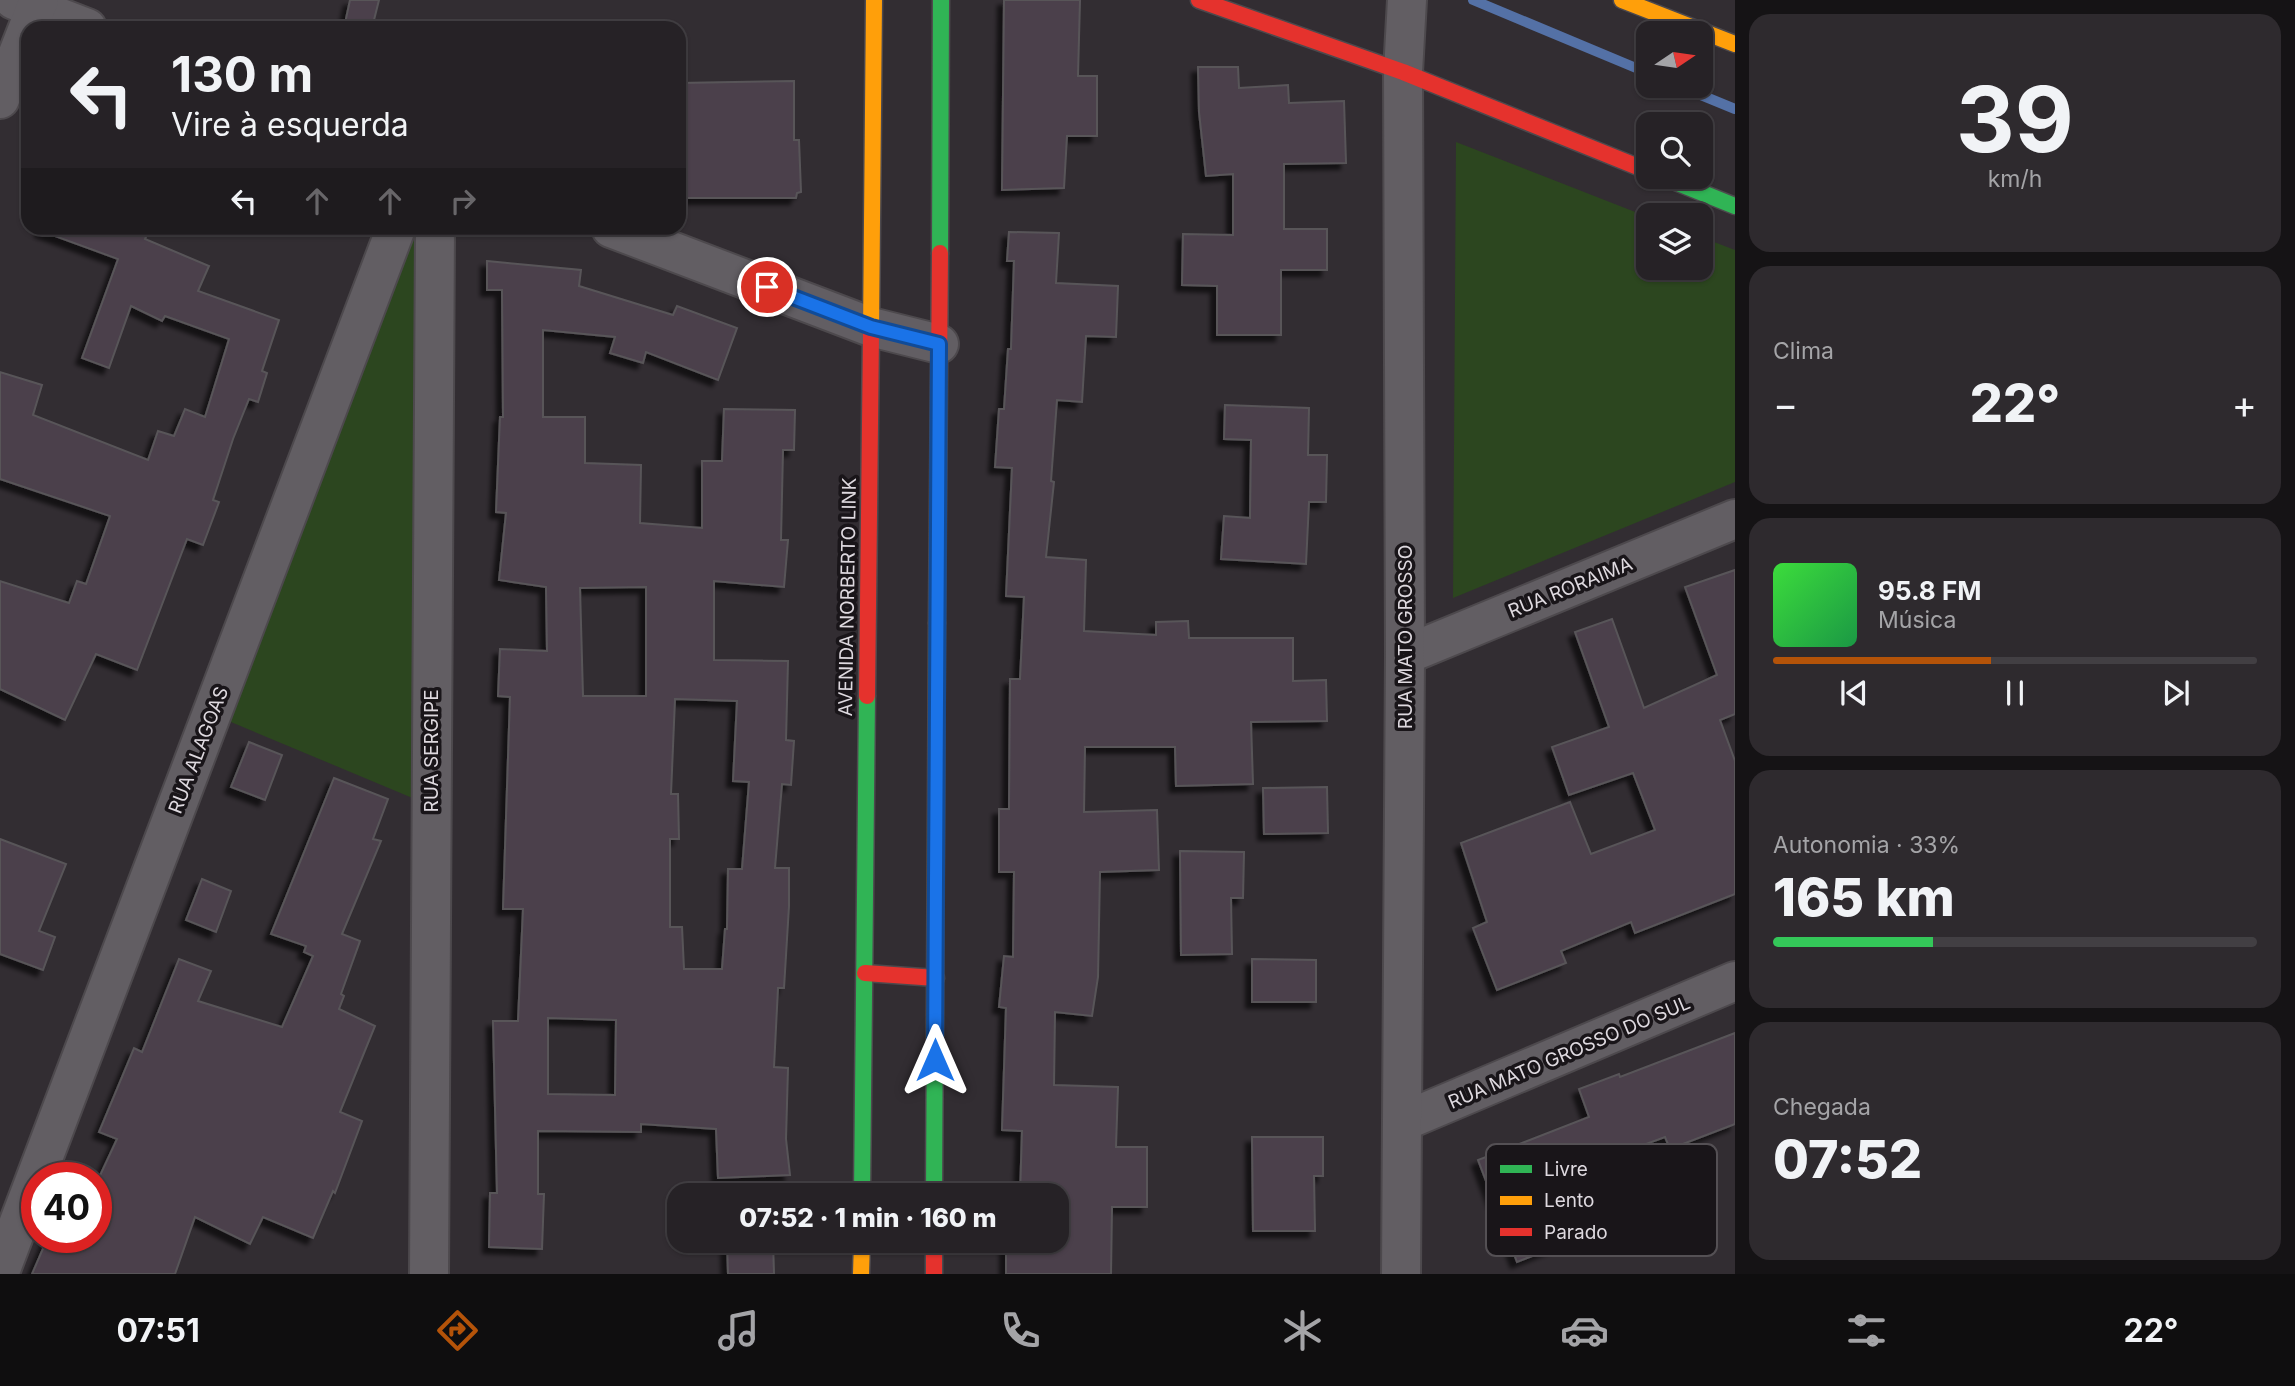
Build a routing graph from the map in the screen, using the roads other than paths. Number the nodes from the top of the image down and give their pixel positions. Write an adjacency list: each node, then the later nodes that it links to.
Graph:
1 (874, 0): 19 (street, AVENIDA NORBERTO LINK)
2 (941, 0): 20 (street)
3 (1199, 0): 11 (street)
4 (1407, 0): 11 (street, RUA MATO GROSSO)
5 (1622, 0): 10 (street)
6 (29, 3): 7 (street); 8 (street)
7 (24, 21)
8 (71, 21)
9 (21, 29): 12 (street)
10 (1735, 44)
11 (1403, 72): 13 (street); 22 (street, RUA MATO GROSSO)
12 (0, 99)
13 (1636, 166)
14 (1693, 189): 15 (street)
15 (1735, 206)
16 (393, 235): 31 (street, RUA ALAGOAS)
17 (435, 235): 32 (street, RUA SERGIPE)
18 (629, 235): 19 (street)
19 (871, 327): 20 (street); 23 (street, AVENIDA NORBERTO LINK)
20 (939, 344): 24 (street)
21 (1735, 519): 22 (street, RUA RORAIMA)
22 (1405, 655): 26 (street, RUA MATO GROSSO)
23 (864, 973): 24 (street); 27 (street, AVENIDA NORBERTO LINK)
24 (936, 978): 28 (street)
25 (1735, 981): 26 (street, RUA MATO GROSSO DO SUL)
26 (1402, 1122): 35 (street, RUA MATO GROSSO)
27 (862, 1183)
28 (934, 1183)
29 (862, 1253): 33 (street)
30 (934, 1253): 34 (street)
31 (0, 1272)
32 (429, 1274)
33 (862, 1274)
34 (934, 1274)
35 (1401, 1274)

